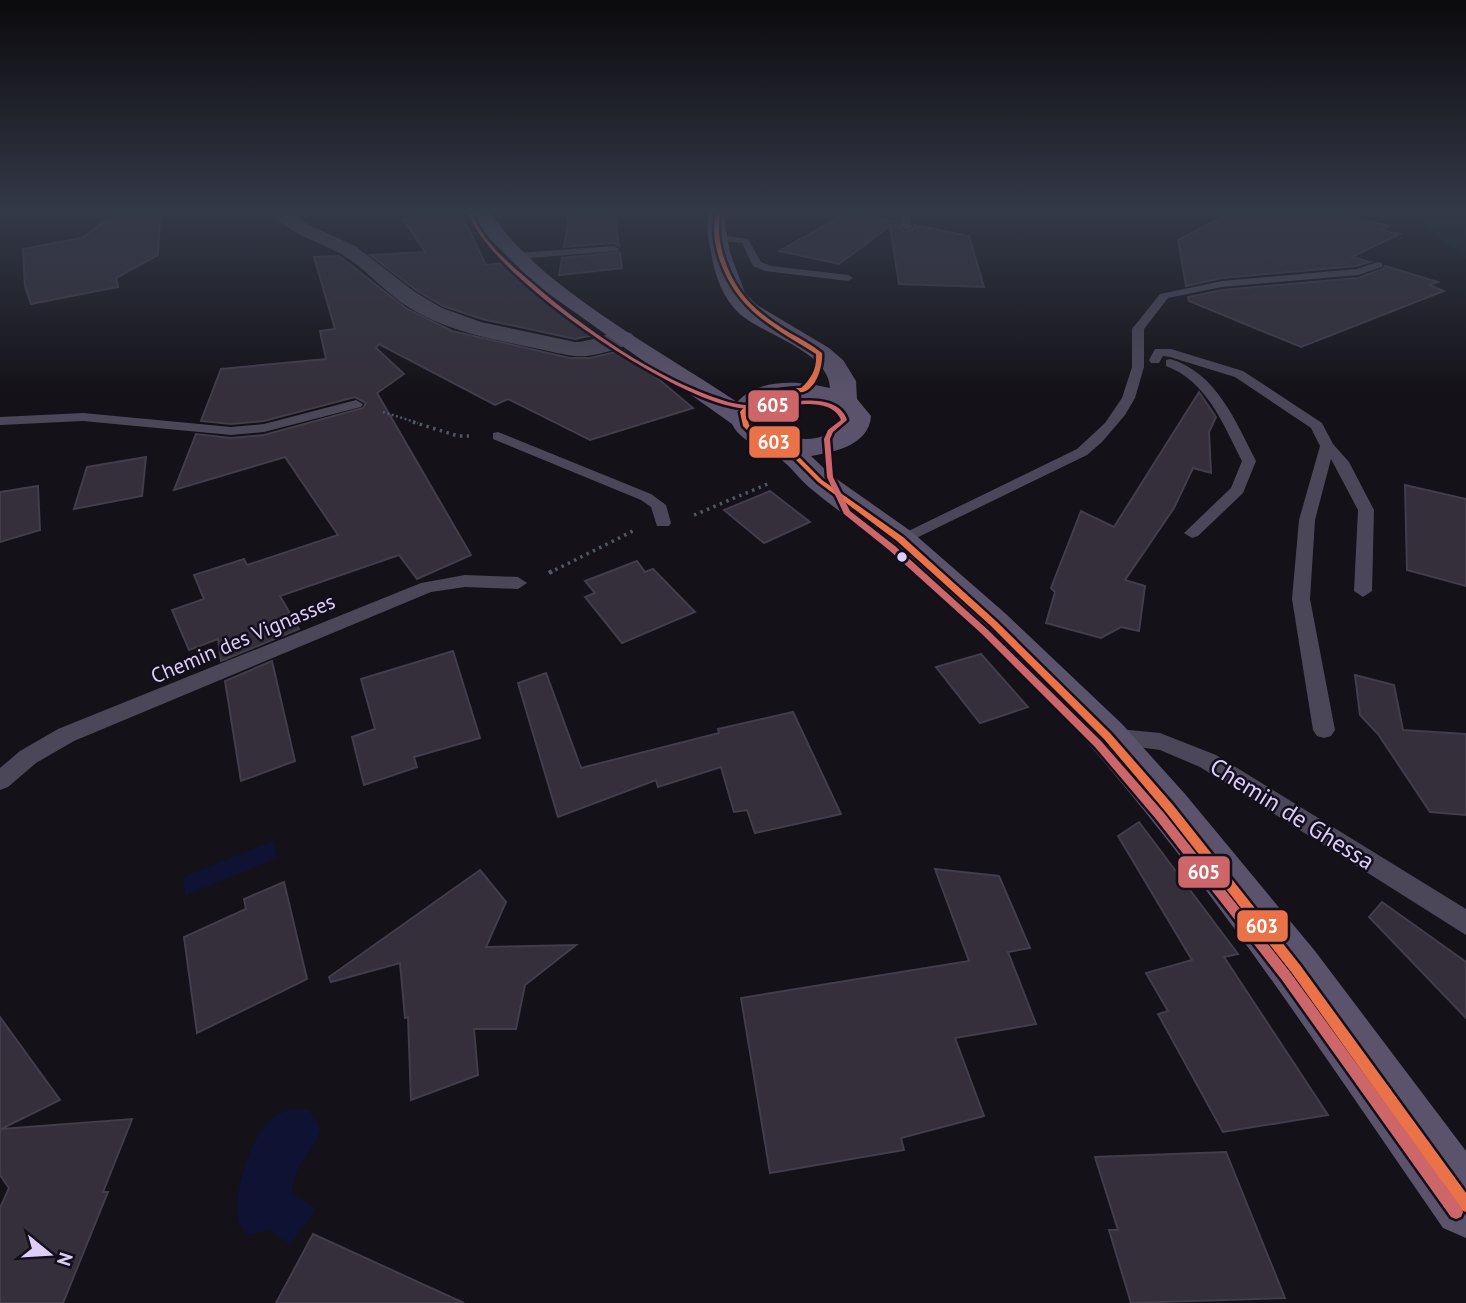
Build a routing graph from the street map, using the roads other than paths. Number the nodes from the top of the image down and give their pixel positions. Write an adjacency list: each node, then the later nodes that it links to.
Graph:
1 (375, 271): 7 (street)
2 (536, 271): 7 (main road)
3 (725, 271): 8 (main road)
4 (785, 271): 6 (lane)
5 (1361, 271): 9 (lane)
6 (848, 278)
7 (624, 338): 10 (main road)
8 (819, 353): 11 (main road); 13 (main road)
9 (1148, 360): 20 (lane); 23 (lane); 24 (lane)
10 (691, 382): 12 (main road); 15 (main road)
11 (803, 390): 12 (main road); 13 (main road)
12 (764, 395): 15 (main road)
13 (844, 401): 18 (main road)
14 (356, 404): 16 (lane)
15 (743, 419): 19 (main road)
16 (0, 421)
17 (498, 436): 22 (lane)
18 (839, 439): 19 (main road); 21 (main road)
19 (777, 443): 21 (main road)
20 (1327, 446): 26 (lane); 27 (lane)
21 (857, 505): 24 (main road)
22 (663, 523)
23 (1192, 533)
24 (900, 539): 28 (main road)
25 (518, 583): 29 (lane, Chemin des Vignasses)
26 (1363, 591)
27 (1324, 730)
28 (1107, 736): 30 (lane, Chemin de Ghessa); 31 (main road)
29 (0, 781)
30 (1466, 923)
31 (1466, 1205)

